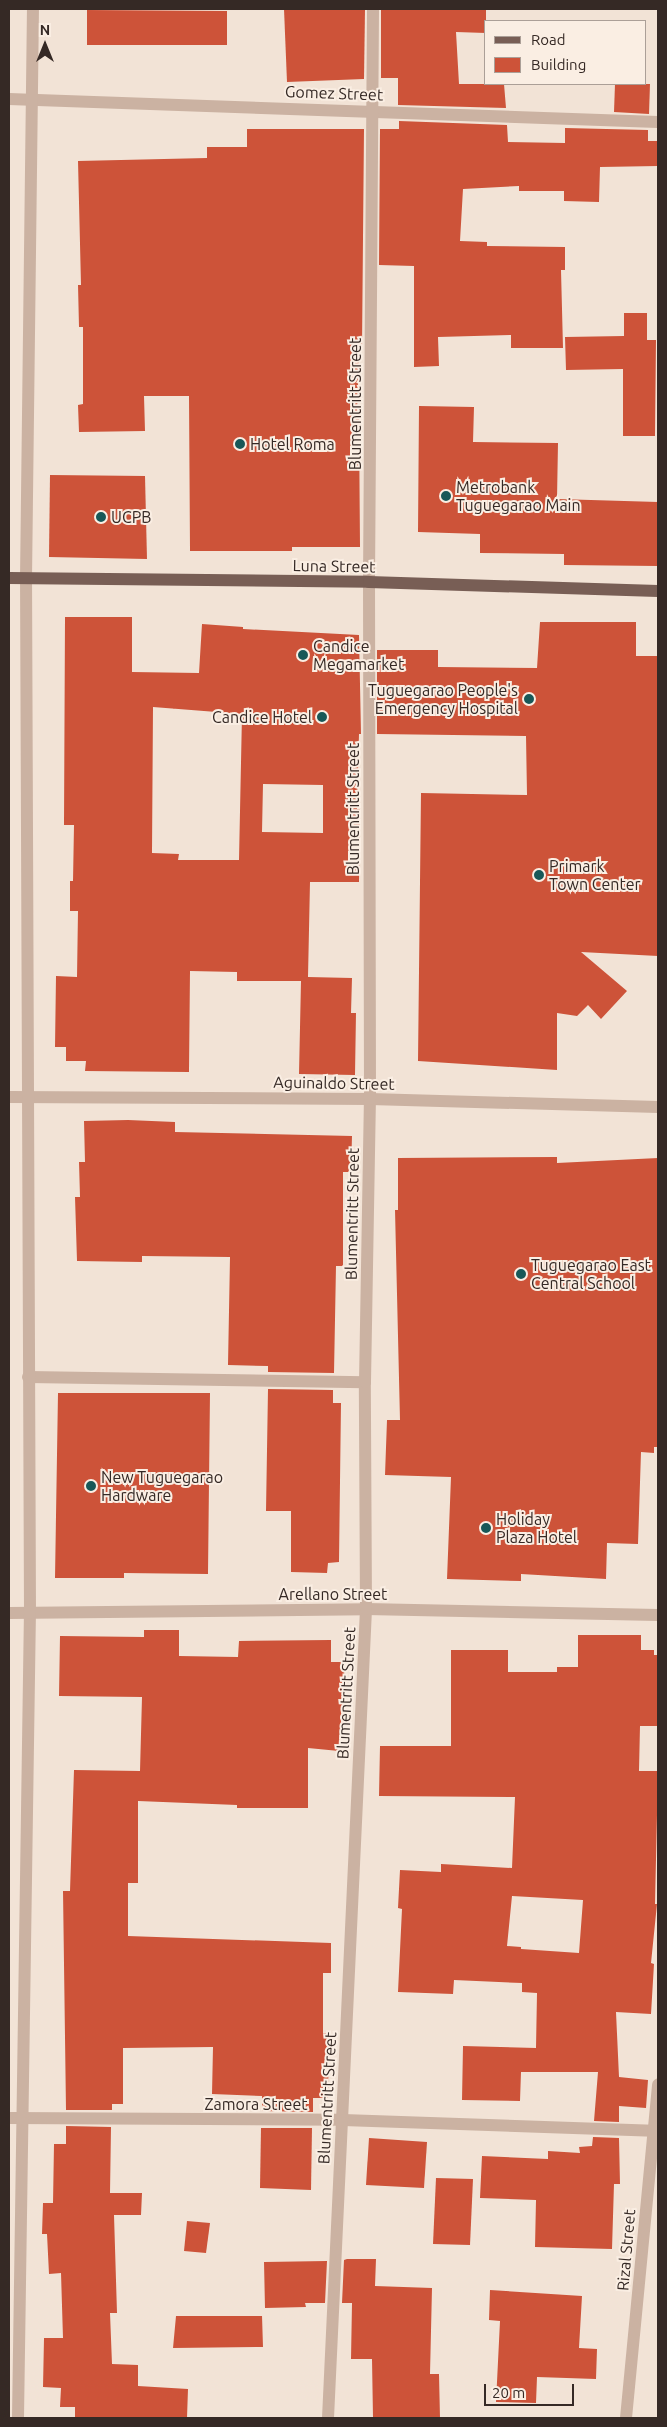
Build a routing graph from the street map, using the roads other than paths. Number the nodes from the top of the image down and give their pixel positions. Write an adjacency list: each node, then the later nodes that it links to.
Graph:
1 (33, 9): 4 (street)
2 (373, 9): 5 (street, Blumentritt Street)
3 (9, 99): 4 (street, Gomez Street)
4 (32, 100): 5 (street, Gomez Street); 8 (street)
5 (373, 111): 6 (street, Gomez Street); 9 (street, Blumentritt Street)
6 (658, 122)
7 (9, 578): 8 (main road, Luna Street)
8 (26, 579): 9 (main road, Luna Street); 12 (street)
9 (370, 582): 10 (main road, Luna Street); 13 (street, Blumentritt Street)
10 (658, 591)
11 (9, 1097): 12 (street, Aguinaldo Street)
12 (29, 1097): 13 (street, Aguinaldo Street); 15 (street)
13 (370, 1099): 14 (street, Aguinaldo Street); 16 (street, Blumentritt Street)
14 (658, 1107)
15 (28, 1377): 16 (street); 19 (street)
16 (365, 1382): 17 (street, Blumentritt Street)
17 (366, 1609): 19 (street, Arellano Street); 20 (street, Arellano Street); 24 (street, Blumentritt Street)
18 (9, 1613): 19 (street, Arellano Street)
19 (30, 1613): 23 (street)
20 (658, 1615)
21 (658, 2085): 25 (street, Rizal Street)
22 (9, 2118): 23 (street, Zamora Street)
23 (23, 2118): 24 (street, Zamora Street); 26 (street)
24 (343, 2120): 25 (street, Zamora Street); 27 (street, Blumentritt Street)
25 (653, 2131): 28 (street, Rizal Street)
26 (18, 2418)
27 (328, 2418)
28 (626, 2418)

